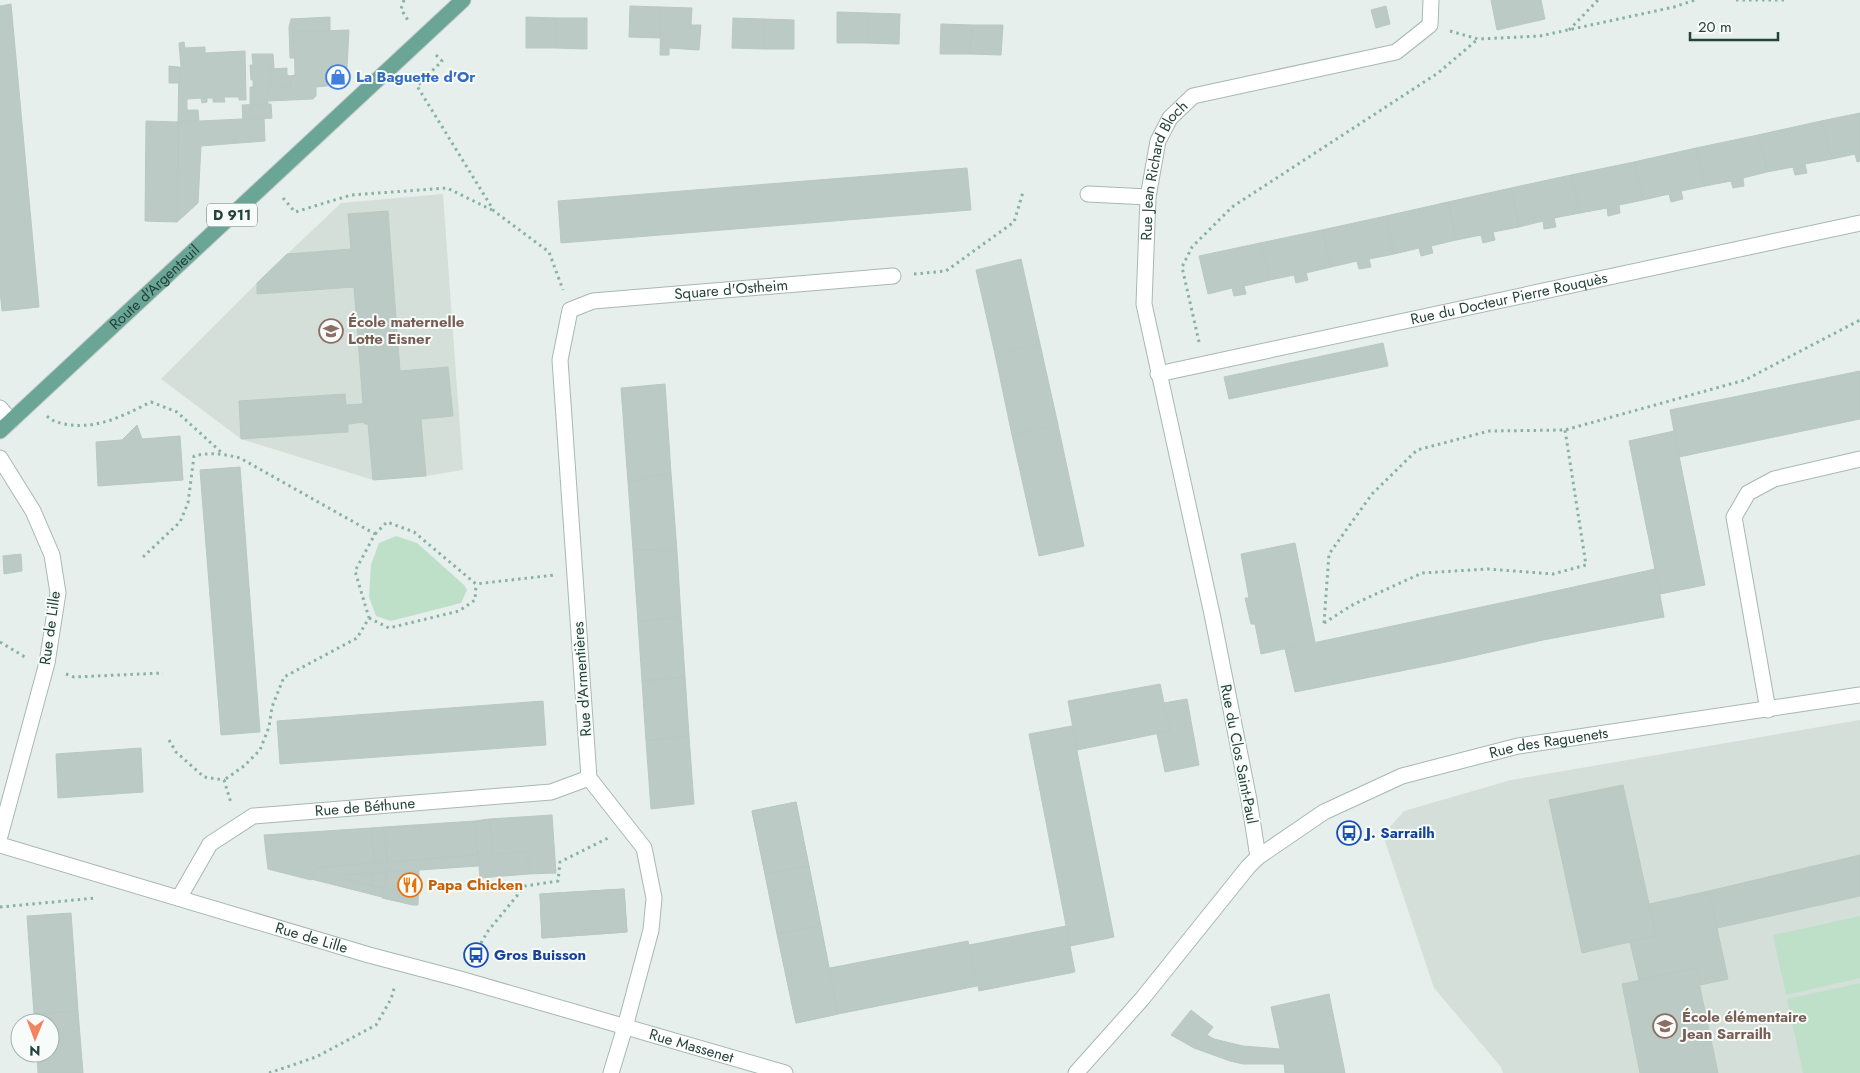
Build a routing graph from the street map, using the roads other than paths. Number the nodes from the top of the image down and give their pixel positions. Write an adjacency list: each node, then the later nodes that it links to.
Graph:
1 (463, 0): 10 (main road, Route d'Argenteuil / D 911)
2 (1431, 0): 4 (street, Rue Jean Richard Bloch)
3 (1088, 194): 4 (street)
4 (1148, 197): 8 (street, Rue Jean Richard Bloch)
5 (1860, 223): 8 (street, Rue du Docteur Pierre Rouquès)
6 (893, 276): 7 (street, Square d'Ostheim)
7 (570, 310): 15 (street, Rue d'Armentières)
8 (1158, 374): 18 (street, Rue du Clos Saint-Paul)
9 (0, 408): 10 (street)
10 (6, 426)
11 (0, 458): 16 (street, Rue de Lille)
12 (1860, 459): 14 (street)
13 (1860, 695): 14 (street, Rue des Raguenets)
14 (1768, 710): 18 (street, Rue des Raguenets)
15 (589, 778): 19 (street, Rue de Béthune); 20 (street)
16 (0, 836)
17 (0, 845): 19 (street, Rue de Lille)
18 (1258, 857): 23 (street)
19 (179, 898): 20 (street, Rue de Lille)
20 (625, 1027): 21 (street); 22 (street, Rue Massenet)
21 (611, 1073)
22 (785, 1073)
23 (1076, 1073)

